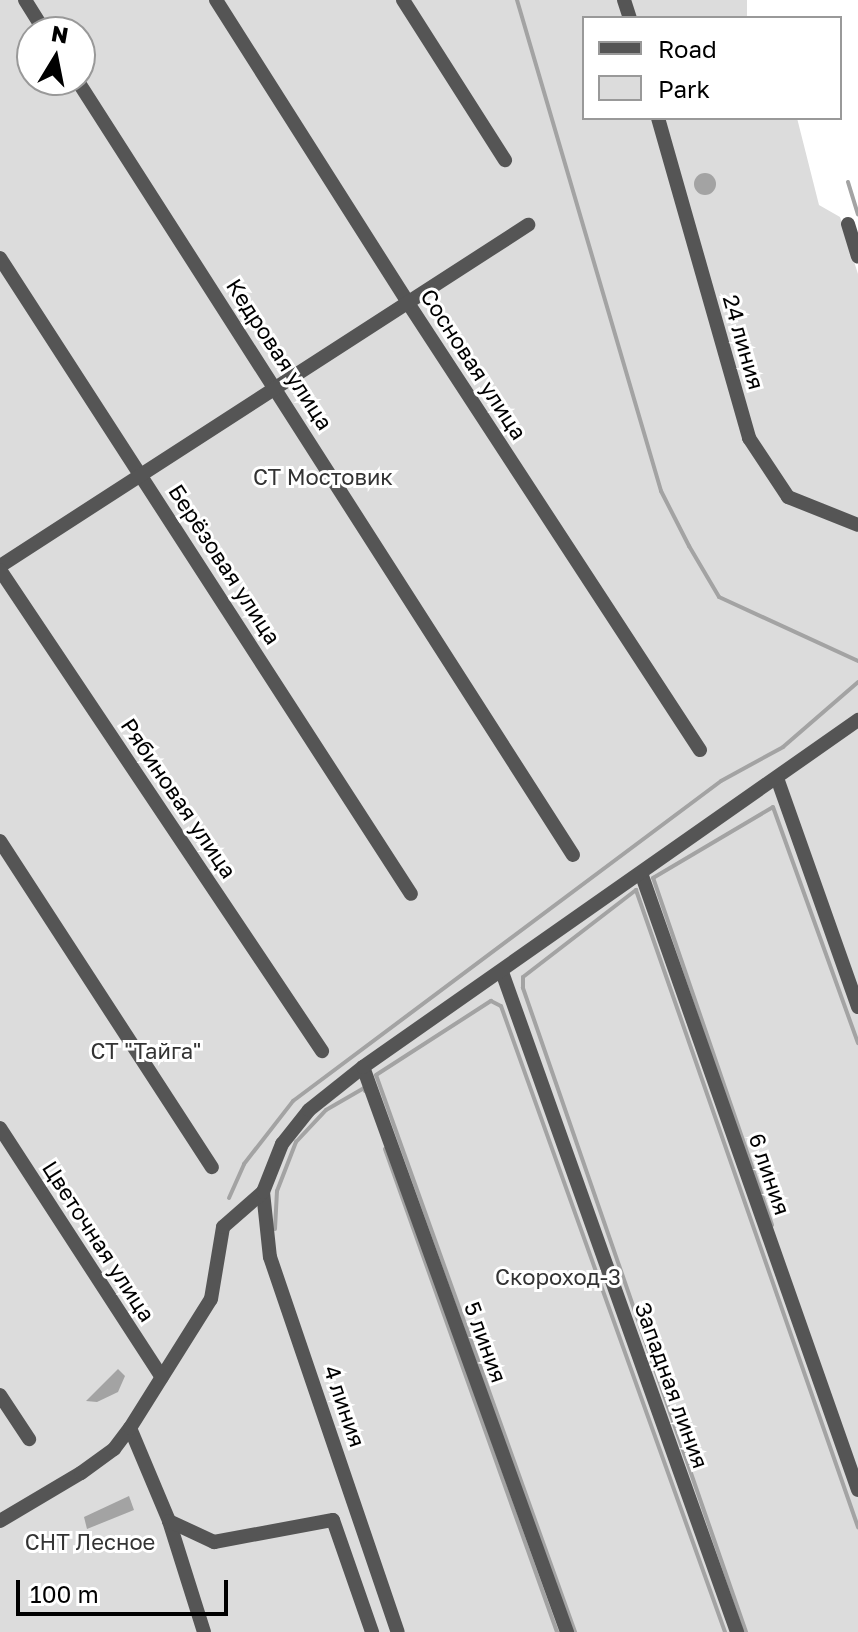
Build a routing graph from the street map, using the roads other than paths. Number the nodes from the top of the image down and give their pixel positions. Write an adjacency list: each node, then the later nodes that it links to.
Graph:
1 (216, 0): 10 (street, Сосновая улица)
2 (403, 0): 5 (street)
3 (87, 96): 11 (street, Кедровая улица)
4 (659, 120): 13 (street, 24 линия)
5 (505, 160)
6 (848, 224): 8 (street)
7 (528, 225): 10 (street)
8 (858, 257)
9 (0, 258): 12 (street, Берёзовая улица)
10 (408, 303): 11 (street); 16 (street, Сосновая улица)
11 (276, 388): 12 (street); 19 (street, Кедровая улица)
12 (141, 474): 14 (street); 21 (street, Берёзовая улица)
13 (858, 525)
14 (0, 568): 24 (street, Рябиновая улица)
15 (858, 720): 17 (street)
16 (700, 750)
17 (777, 778): 20 (street); 23 (street)
18 (0, 841): 27 (street)
19 (573, 855)
20 (641, 873): 22 (street); 33 (street, 6 линия)
21 (411, 894)
22 (502, 972): 25 (street); 40 (street, Западная линия)
23 (858, 1007)
24 (322, 1051)
25 (363, 1067): 28 (street); 39 (street, 5 линия)
26 (0, 1128): 29 (street, Цветочная улица)
27 (212, 1167)
28 (263, 1192): 29 (street); 38 (street, 4 линия)
29 (162, 1377): 31 (street)
30 (0, 1395): 32 (street)
31 (130, 1428): 34 (street); 35 (street)
32 (29, 1439)
33 (858, 1490)
34 (0, 1521)
35 (169, 1521): 36 (street); 37 (street)
36 (204, 1632)
37 (372, 1632)
38 (398, 1632)
39 (567, 1632)
40 (737, 1632)

